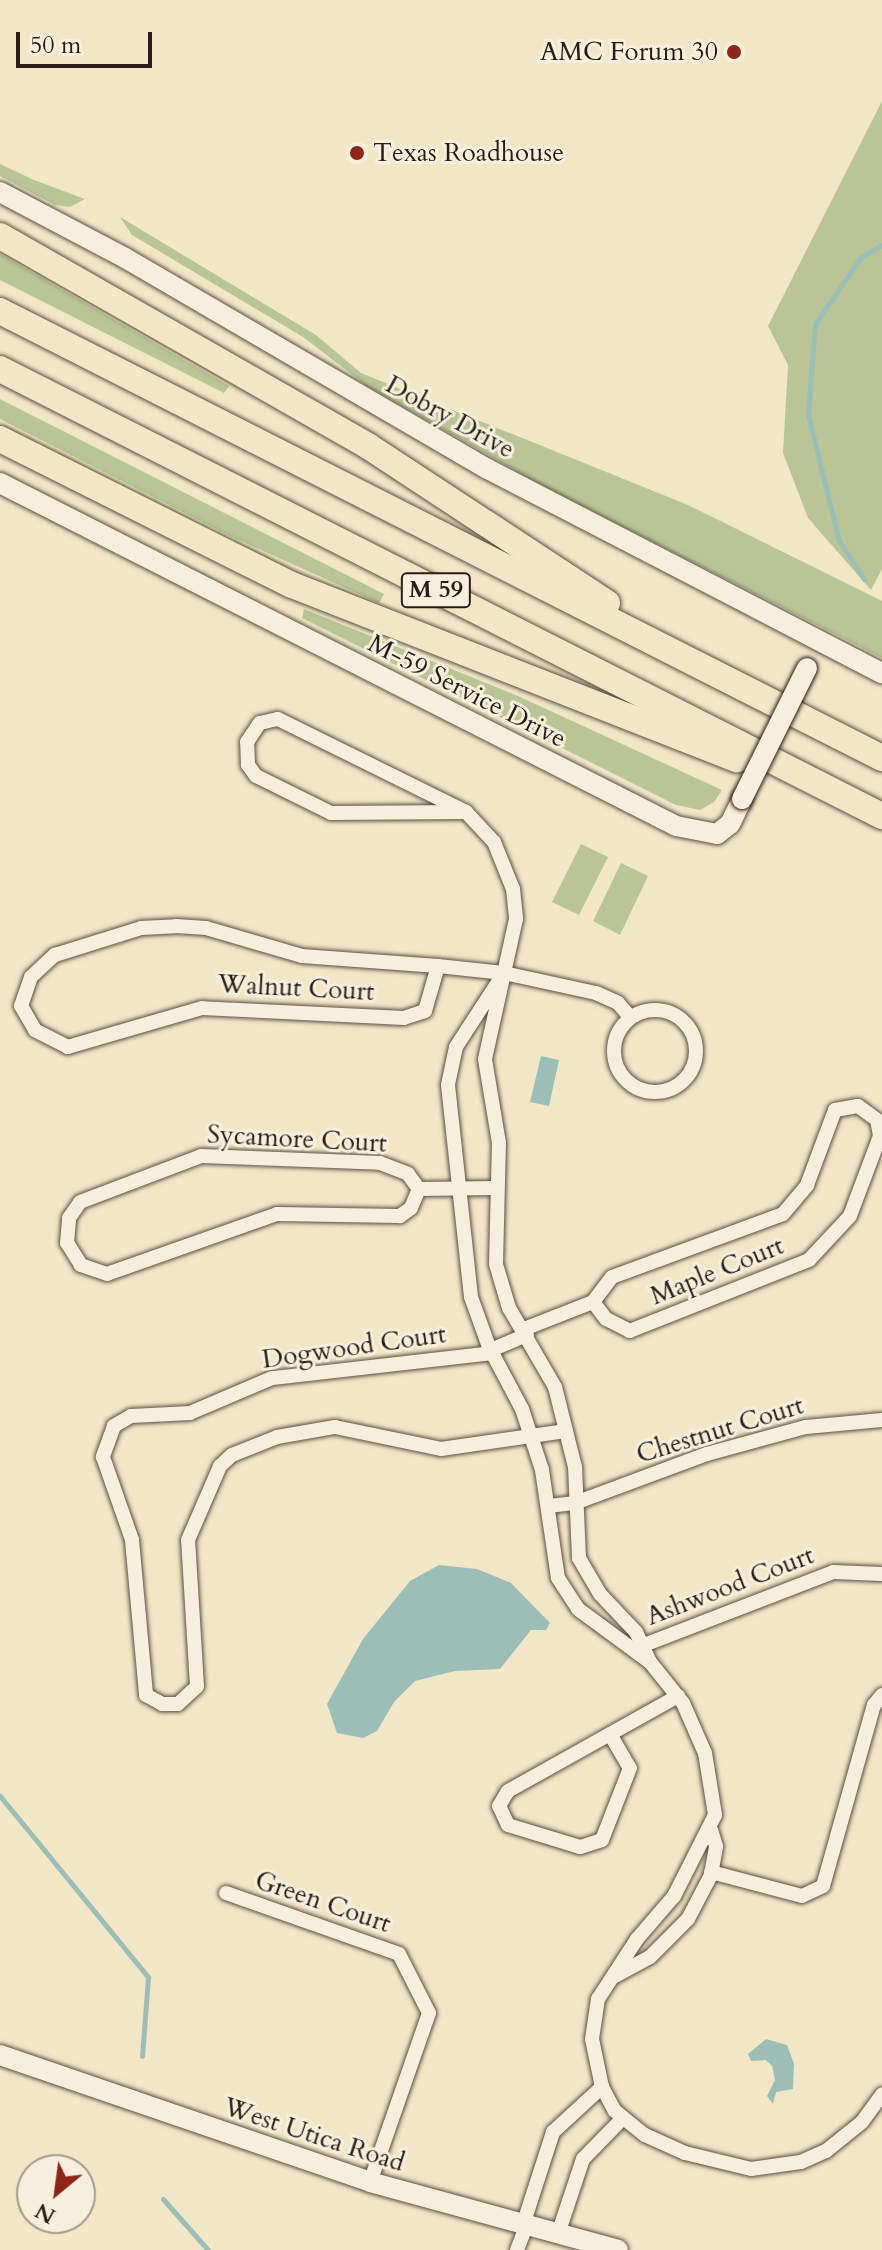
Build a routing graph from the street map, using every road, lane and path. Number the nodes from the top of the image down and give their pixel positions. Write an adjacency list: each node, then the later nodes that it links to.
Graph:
1 (0, 192): 7 (street, Dobry Drive)
2 (0, 236): 9 (highway)
3 (0, 311): 9 (highway, M 59)
4 (0, 369): 12 (highway, M 59)
5 (0, 439): 12 (highway)
6 (0, 483): 7 (street, M-59 Service Drive, bridge)
7 (822, 642): 8 (street, Dobry Drive)
8 (882, 673)
9 (717, 675): 10 (highway, M 59)
10 (882, 758)
11 (466, 812): 11 (street); 14 (street)
12 (877, 813)
13 (438, 966): 13 (street, Walnut Court); 14 (street, Walnut Court)
14 (504, 973): 15 (street, Walnut Court); 16 (street); 17 (street)
15 (630, 1017): 15 (street)
16 (458, 1188): 17 (street); 18 (street); 21 (street)
17 (497, 1188): 20 (street)
18 (419, 1189): 18 (street, Sycamore Court)
19 (593, 1302): 19 (street, Maple Court); 20 (street, Maple Court)
20 (526, 1332): 21 (street, Maple Court); 23 (street)
21 (492, 1351): 24 (street); 24 (street, Dogwood Court)
22 (882, 1420): 25 (street, Chestnut Court)
23 (566, 1431): 24 (street); 25 (street)
24 (532, 1439): 26 (street)
25 (575, 1503): 26 (street, Chestnut Court); 28 (street)
26 (549, 1506): 29 (street)
27 (882, 1574): 28 (street, Ashwood Court)
28 (644, 1645): 29 (street)
29 (650, 1662): 31 (street)
30 (882, 1695): 34 (street)
31 (678, 1696): 32 (street); 33 (street)
32 (610, 1734): 32 (street)
33 (711, 1830): 34 (street); 36 (street)
34 (711, 1872): 36 (street)
35 (226, 1893): 41 (street, Green Court)
36 (613, 1977): 38 (street)
37 (0, 2055): 41 (street, West Utica Road)
38 (602, 2087): 40 (street); 42 (street)
39 (882, 2094): 40 (street)
40 (622, 2119): 43 (street)
41 (370, 2182): 42 (street, West Utica Road)
42 (525, 2225): 43 (street, West Utica Road); 44 (street)
43 (562, 2240): 45 (street, West Utica Road)
44 (517, 2250)
45 (618, 2250)

